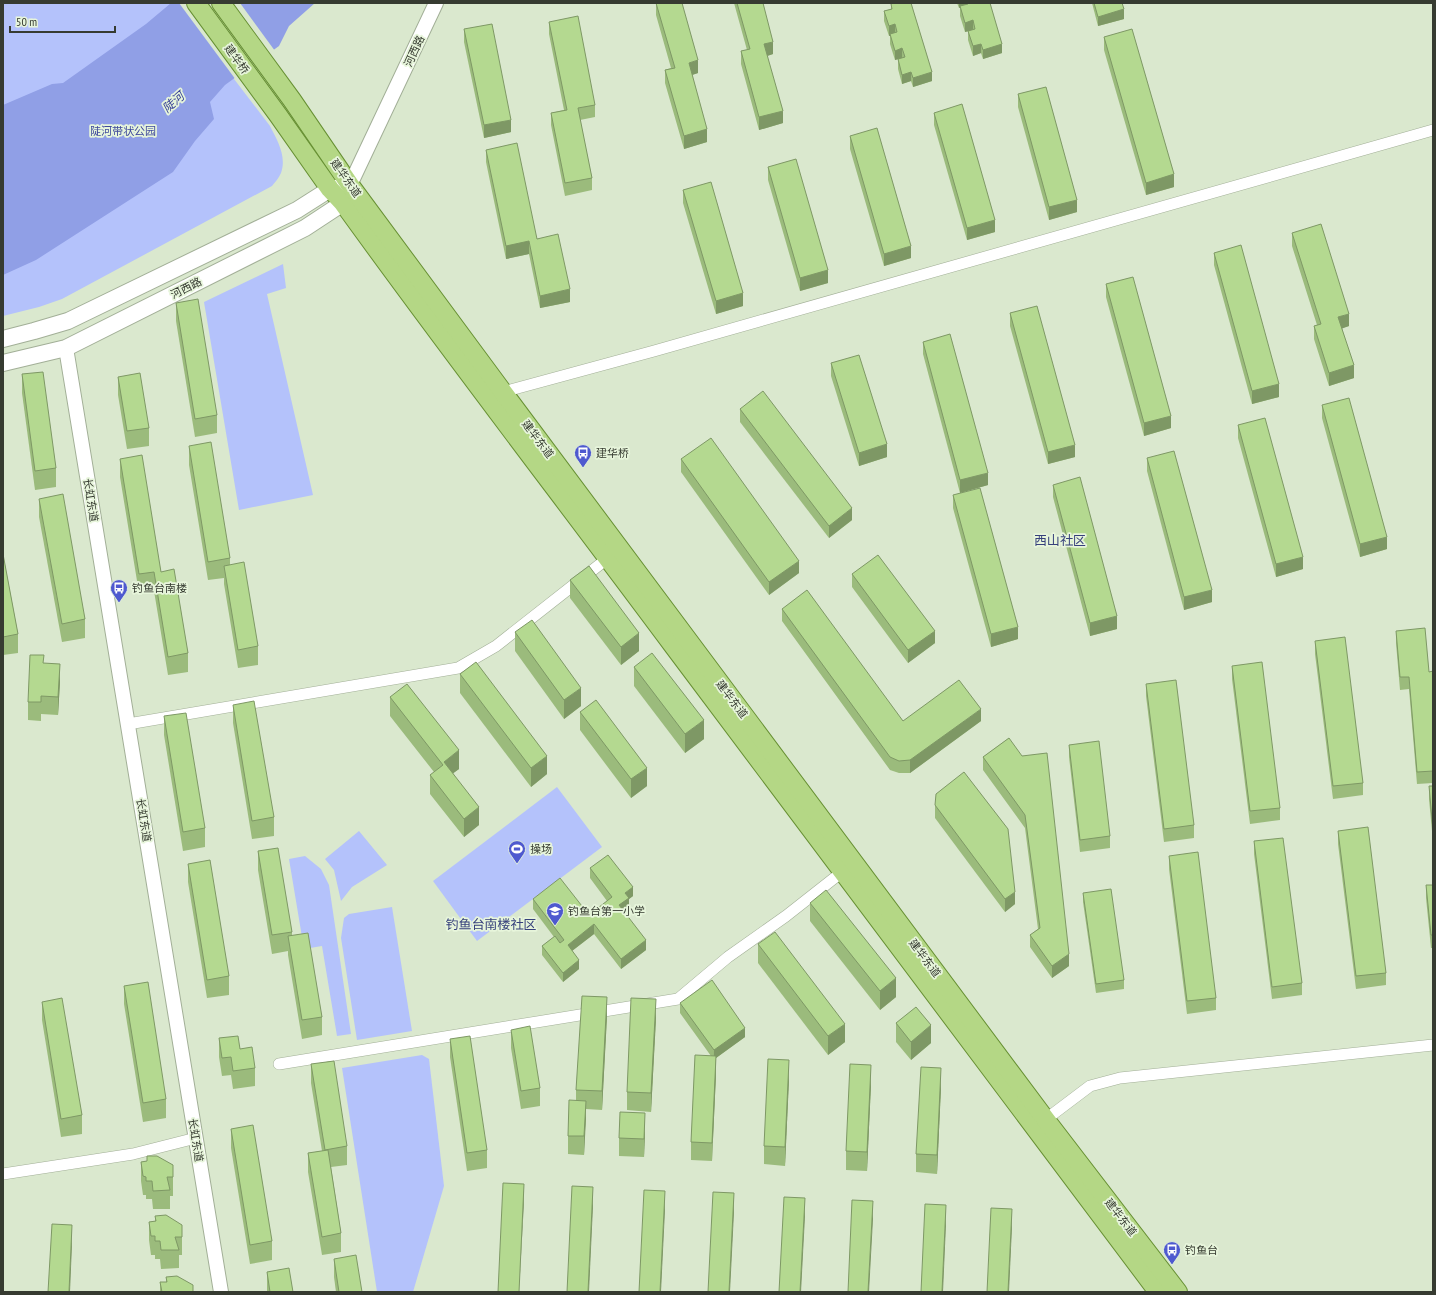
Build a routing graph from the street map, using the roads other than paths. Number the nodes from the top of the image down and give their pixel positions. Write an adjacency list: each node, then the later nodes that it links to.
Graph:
1 (196, 3): 5 (main road, 建华桥)
2 (221, 3): 4 (main road, 建华桥)
3 (436, 3): 7 (street, 河西路)
4 (292, 100): 7 (main road, 建华东道)
5 (278, 115): 8 (main road, 建华东道)
6 (1433, 130): 14 (street)
7 (350, 186): 8 (main road, 河西路); 9 (main road, 河西路); 14 (main road, 建华东道)
8 (330, 189): 9 (main road, 建华东道); 10 (main road, 河西路)
9 (343, 204): 11 (main road, 河西路); 13 (main road, 建华东道)
10 (3, 339)
11 (66, 348): 12 (main road, 河西路); 16 (street, 长虹东道)
12 (3, 363)
13 (482, 392): 14 (street); 15 (main road, 建华东道)
14 (503, 392): 20 (main road, 建华东道)
15 (608, 558): 16 (street); 17 (main road, 建华东道)
16 (128, 724): 21 (street, 长虹东道)
17 (842, 872): 19 (street); 20 (main road, 建华东道)
18 (1433, 1045): 20 (street)
19 (279, 1064)
20 (1040, 1124): 24 (main road, 建华东道); 25 (main road, 建华东道)
21 (196, 1138): 22 (street); 23 (street, 长虹东道)
22 (3, 1174)
23 (221, 1292)
24 (1158, 1292)
25 (1178, 1292)

